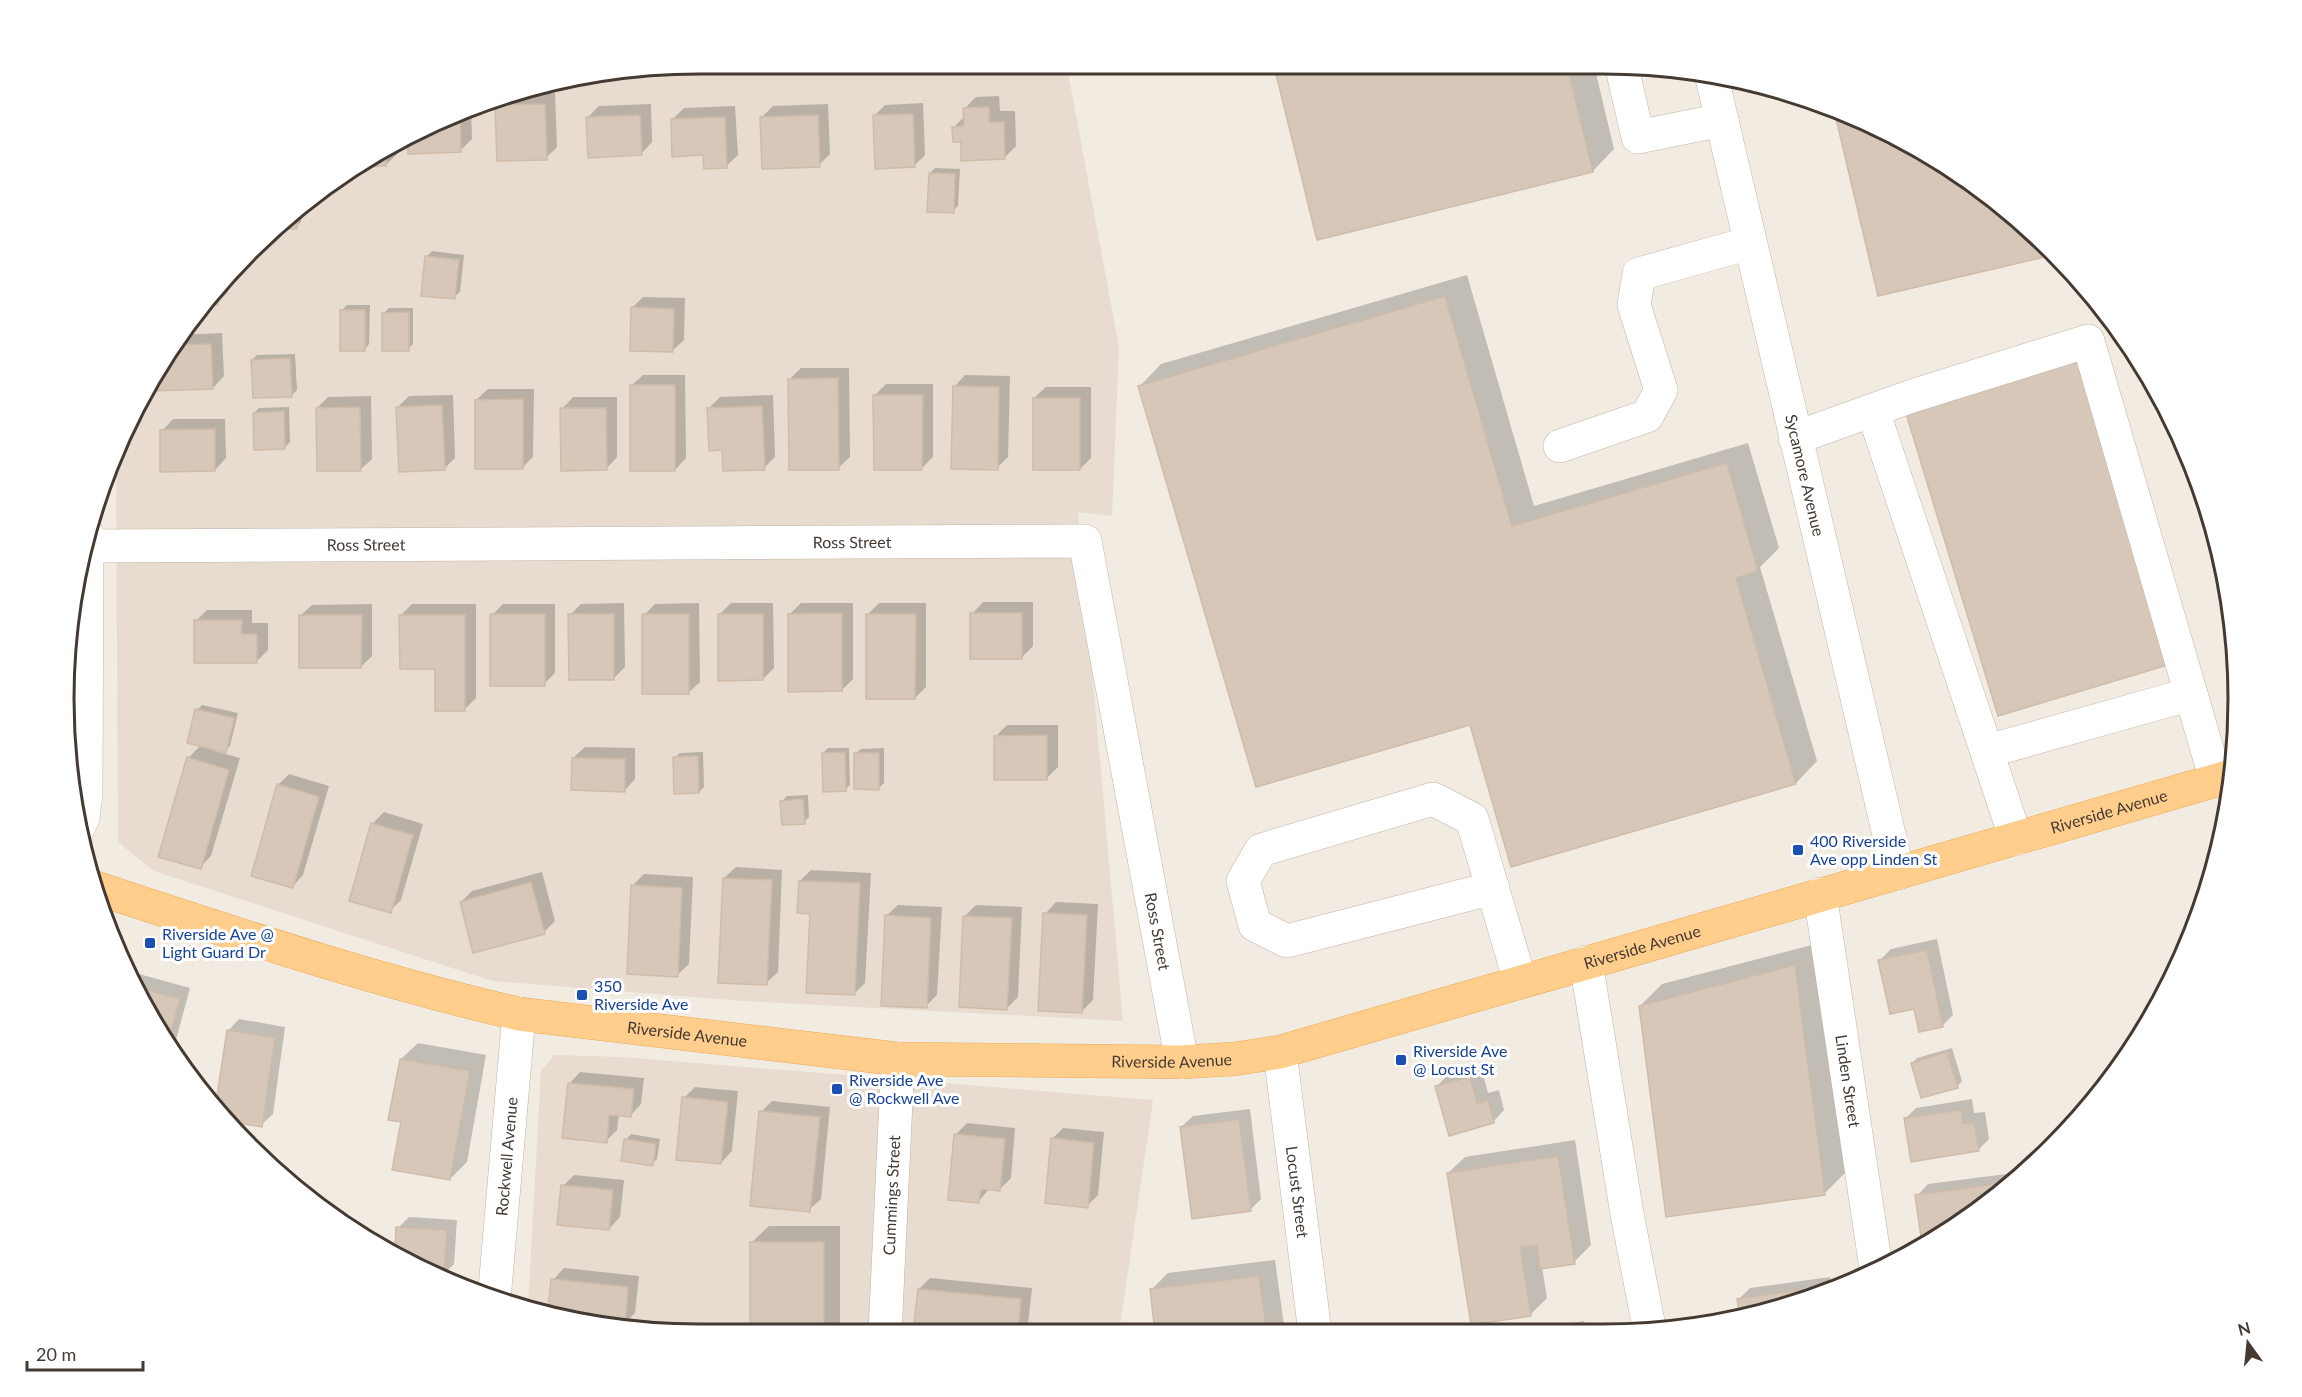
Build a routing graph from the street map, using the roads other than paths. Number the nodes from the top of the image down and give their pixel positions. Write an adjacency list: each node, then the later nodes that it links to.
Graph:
1 (1623, 74): 3 (street)
2 (1713, 84): 3 (street, Sycamore Avenue)
3 (1722, 120): 4 (street, Sycamore Avenue)
4 (1750, 243): 6 (street, Sycamore Avenue); 7 (street)
5 (1873, 411): 6 (street); 10 (street); 11 (street)
6 (1796, 438): 16 (street, Sycamore Avenue)
7 (1560, 446)
8 (94, 540): 25 (street, Ross Street)
9 (88, 569): 14 (street)
10 (2191, 694): 11 (street); 12 (street)
11 (1988, 751): 15 (street)
12 (2223, 776)
13 (2224, 778): 15 (main road, Riverside Avenue)
14 (84, 807)
15 (2016, 838): 16 (main road, Riverside Avenue)
16 (1898, 873): 19 (main road, Riverside Avenue)
17 (1493, 888): 17 (street); 21 (street)
18 (104, 891): 22 (main road, Riverside Avenue)
19 (1820, 894): 20 (main road, Riverside Avenue); 26 (street, Linden Street)
20 (1586, 962): 21 (main road, Riverside Avenue); 28 (street)
21 (1521, 981): 23 (main road, Riverside Avenue)
22 (519, 1014): 24 (main road, Riverside Avenue); 27 (street, Rockwell Avenue)
23 (1280, 1052): 25 (main road, Riverside Avenue); 30 (street, Locust Street)
24 (898, 1059): 25 (main road, Riverside Avenue); 29 (street, Cummings Street)
25 (1182, 1062)
26 (1875, 1261)
27 (495, 1289)
28 (1648, 1322)
29 (885, 1324)
30 (1314, 1324)

